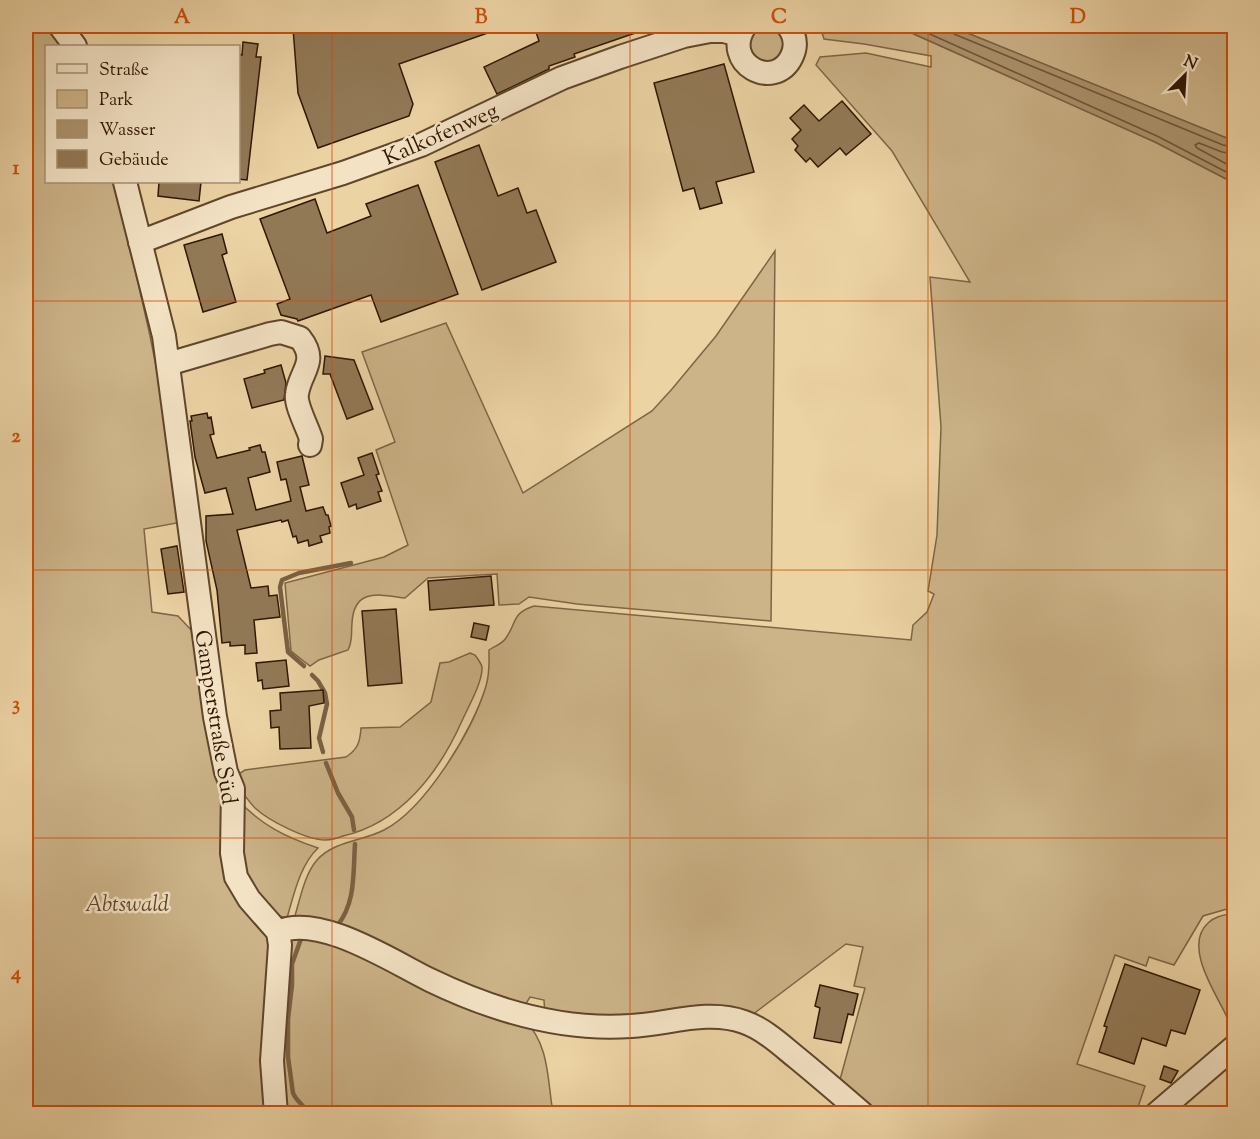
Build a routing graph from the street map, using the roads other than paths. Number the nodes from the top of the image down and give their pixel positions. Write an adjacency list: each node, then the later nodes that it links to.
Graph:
1 (60, 26): 4 (street)
2 (788, 26): 3 (street, Kalkofenweg)
3 (742, 30): 6 (street, Kalkofenweg)
4 (74, 45)
5 (125, 183): 6 (street, Gamperstraße Süd)
6 (140, 242): 7 (street, Gamperstraße Süd)
7 (168, 364): 8 (street); 9 (street, Gamperstraße Süd)
8 (310, 446)
9 (278, 932): 11 (street); 12 (street)
10 (1234, 1047): 13 (street)
11 (276, 1113)
12 (863, 1113)
13 (1156, 1113)

